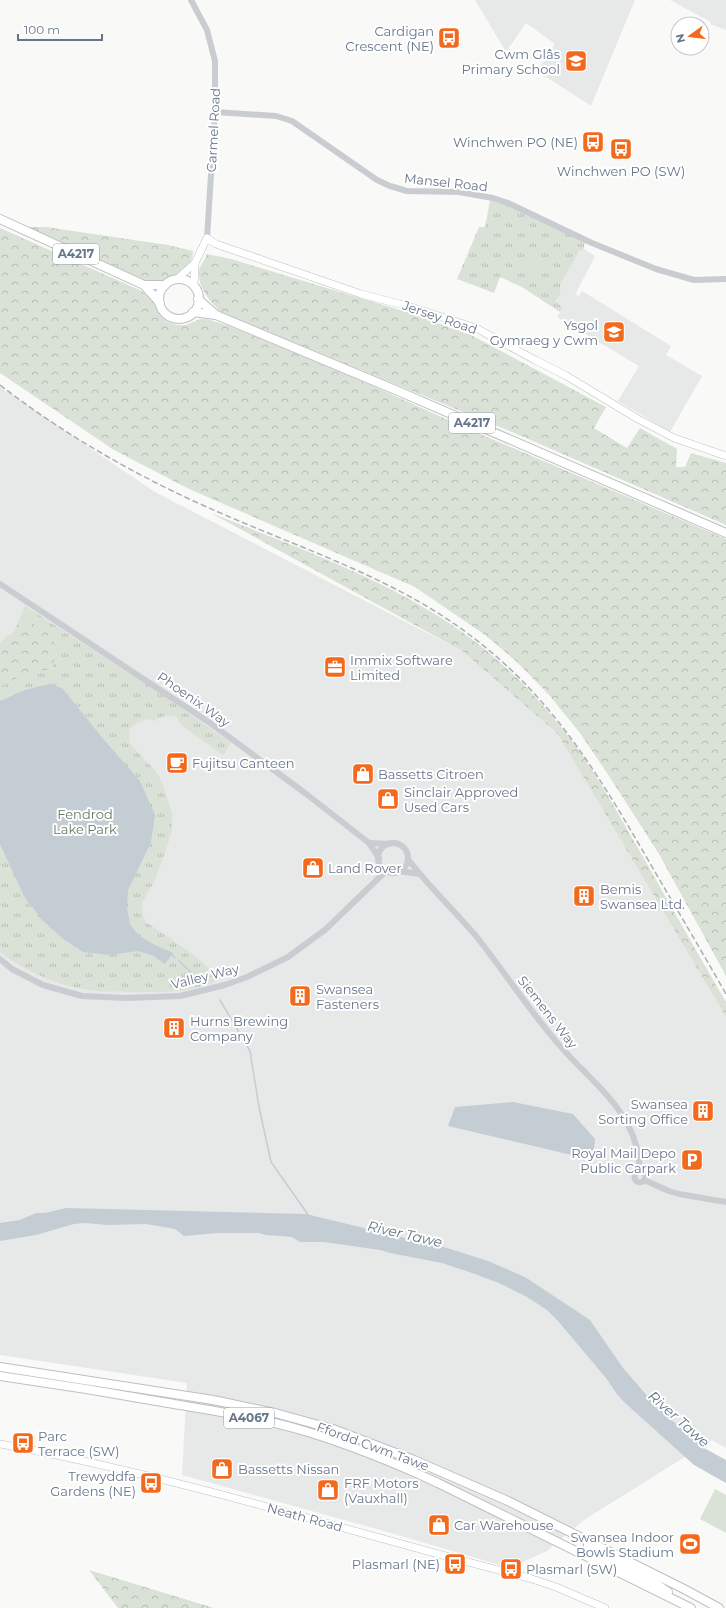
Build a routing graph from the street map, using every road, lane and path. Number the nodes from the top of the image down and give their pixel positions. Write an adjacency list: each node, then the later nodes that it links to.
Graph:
1 (192, 0): 2 (street, Carmel Road)
2 (215, 112): 4 (street, Carmel Road); 6 (street, Mansel Road)
3 (0, 219): 8 (main road, A4217)
4 (207, 238): 5 (main road, Carmel Road); 15 (main road, Jersey Road)
5 (195, 263): 7 (main road, Carmel Road); 10 (main road, Carmel Road)
6 (726, 279)
7 (176, 280): 9 (main road); 10 (main road)
8 (144, 285): 9 (main road, A4217); 12 (main road, A4217)
9 (165, 285): 12 (main road)
10 (194, 286): 11 (main road)
11 (198, 299): 13 (main road); 14 (main road, A4217)
12 (160, 303): 13 (main road)
13 (193, 312): 14 (main road, A4217)
14 (216, 315): 16 (main road, A4217)
15 (726, 456)
16 (726, 533)
17 (0, 584): 18 (street, Phoenix Way)
18 (369, 843): 19 (street); 20 (street, Phoenix Way)
19 (390, 844): 20 (street); 21 (street)
20 (379, 858): 22 (street)
21 (408, 859): 23 (street); 24 (street, Siemens Way)
22 (386, 871): 23 (street); 25 (street, Valley Way)
23 (399, 871): 24 (street)
24 (419, 874): 26 (street, Siemens Way)
25 (0, 959)
26 (726, 1202)
27 (0, 1367): 30 (main road, Ffordd Cwm Tawe / A4067)
28 (0, 1376): 32 (main road, Ffordd Cwm Tawe / A4067)
29 (0, 1444): 31 (main road, Neath Road)
30 (588, 1540): 32 (main road); 33 (main road, Ffordd Cwm Tawe / A4067)
31 (605, 1608)
32 (690, 1608)
33 (719, 1608)

